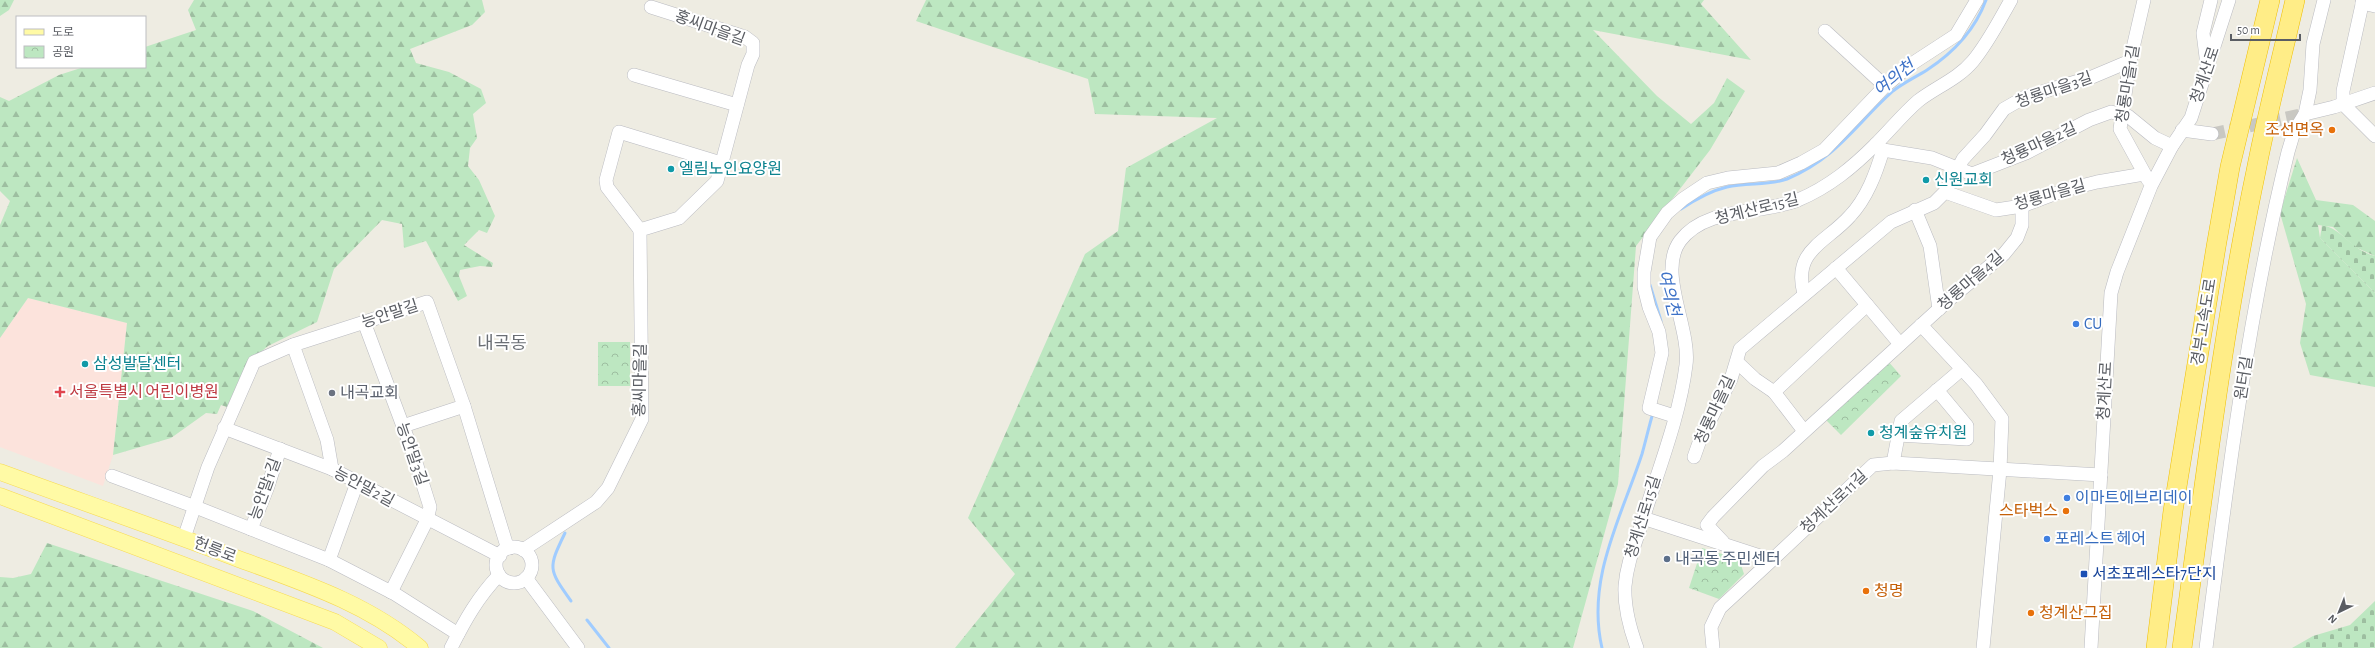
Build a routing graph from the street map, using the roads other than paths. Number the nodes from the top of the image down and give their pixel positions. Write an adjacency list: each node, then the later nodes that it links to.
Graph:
1 (1977, 0): 16 (street)
2 (2011, 0): 26 (street, 청계산로15길)
3 (2144, 0): 13 (street, 청룡마을1길)
4 (2211, 0): 14 (street)
5 (2229, 0): 14 (street, 청계산로)
6 (2270, 0): 85 (highway, 경부고속도로)
7 (2295, 0): 86 (highway, 경부고속도로)
8 (2324, 0): 21 (street, 원터길)
9 (2362, 1): 10 (street); 18 (street)
10 (2375, 6)
11 (651, 7): 19 (street, 홍씨마을길)
12 (1826, 31): 16 (street)
13 (2130, 61): 20 (street, 청룡마을1길); 28 (street, 청룡마을3길)
14 (2208, 67): 22 (street, 청계산로)
15 (634, 75): 19 (street)
16 (1885, 86): 48 (street)
17 (2375, 93): 18 (street)
18 (2343, 104): 21 (street); 24 (street)
19 (737, 105): 27 (street, 홍씨마을길)
20 (2121, 114): 25 (street); 28 (street, 청룡마을2길); 29 (street, 청룡마을1길)
21 (2305, 114): 87 (street, 원터길)
22 (2182, 130): 23 (street); 25 (street, 청계산로)
23 (2212, 134)
24 (2375, 136)
25 (2172, 146): 30 (street, 청계산로)
26 (1880, 147): 28 (street); 36 (street); 48 (street, 청계산로15길)
27 (721, 163): 34 (street, 홍씨마을길); 34 (street)
28 (1957, 169): 31 (street, 청룡마을3길)
29 (2144, 174): 30 (street, 청룡마을1길); 32 (street, 청룡마을길)
30 (2151, 186): 59 (street, 청계산로)
31 (1945, 192): 32 (street, 청룡마을길); 33 (street, 청룡마을길)
32 (2022, 206): 38 (street, 청룡마을4길)
33 (1915, 210): 35 (street, 청룡마을길); 38 (street)
34 (640, 230): 69 (street, 홍씨마을길)
35 (1836, 268): 36 (street, 청룡마을길); 37 (street)
36 (1804, 294): 43 (street, 청룡마을길)
37 (1867, 305): 41 (street); 46 (street)
38 (1939, 309): 40 (street, 청룡마을4길)
39 (364, 322): 42 (street, 능안말길); 47 (street, 능안말길); 49 (street, 능안말3길)
40 (1921, 325): 41 (street, 청룡마을4길); 44 (street)
41 (1900, 344): 51 (street, 청룡마을4길)
42 (293, 345): 50 (street, 능안말길); 56 (street)
43 (1737, 362): 46 (street, 청룡마을길); 54 (street, 청룡마을길)
44 (1962, 369): 45 (street); 57 (street)
45 (1937, 390): 52 (street); 52 (street)
46 (1774, 392): 51 (street)
47 (464, 406): 49 (street); 70 (street, 능안말길)
48 (1674, 416): 64 (street, 청계산로15길)
49 (403, 426): 65 (street, 능안말3길)
50 (224, 428): 53 (street, 능안말2길); 63 (street, 능안말길)
51 (1804, 431): 68 (street, 청룡마을4길)
52 (1898, 435): 55 (street)
53 (280, 449): 56 (street, 능안말2길); 66 (street, 능안말1길)
54 (1694, 457)
55 (1893, 463): 57 (street, 청계산로11길); 72 (street, 청계산로11길)
56 (332, 469): 61 (street, 능안말2길)
57 (2000, 470): 59 (street, 청계산로11길); 83 (street)
58 (0, 472): 67 (main road, 헌릉로)
59 (2101, 475): 84 (street, 청계산로)
60 (112, 476): 63 (street)
61 (357, 483): 65 (street, 능안말2길); 71 (street)
62 (0, 496): 77 (main road, 헌릉로)
63 (193, 506): 66 (street, 능안말1길); 67 (street, 능안말길)
64 (1643, 518): 68 (street); 81 (street, 청계산로15길)
65 (427, 520): 70 (street, 능안말2길); 75 (street)
66 (251, 529): 71 (street, 능안말1길)
67 (184, 538): 78 (main road, 헌릉로)
68 (1724, 543): 72 (street)
69 (523, 550): 70 (street); 74 (street)
70 (505, 552): 73 (street)
71 (329, 560): 75 (street, 능안말1길)
72 (1772, 560): 82 (street, 청계산로11길)
73 (499, 575): 74 (street); 76 (street)
74 (526, 578): 80 (street)
75 (391, 592): 76 (street, 능안말1길)
76 (458, 634): 79 (street)
77 (379, 648)
78 (420, 648)
79 (451, 648)
80 (578, 648)
81 (1637, 648)
82 (1713, 648)
83 (1983, 648)
84 (2091, 648)
85 (2156, 648)
86 (2182, 648)
87 (2206, 648)

